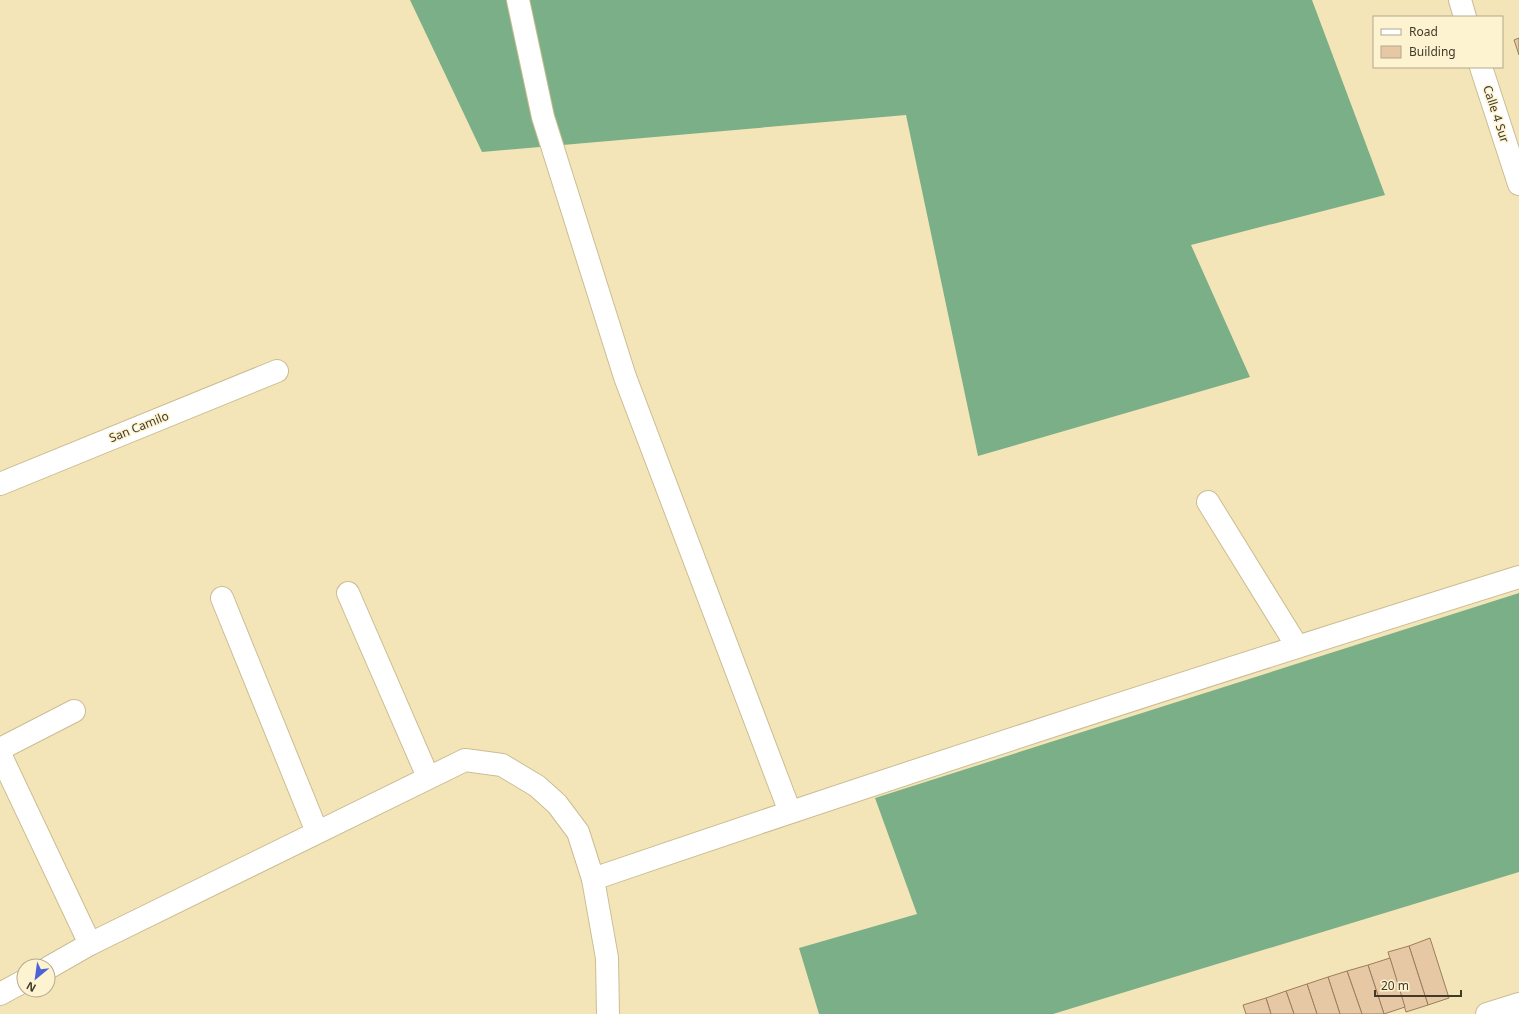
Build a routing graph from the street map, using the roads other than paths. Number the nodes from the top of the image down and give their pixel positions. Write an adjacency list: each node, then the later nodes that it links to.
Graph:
1 (518, 0): 17 (street)
2 (1460, 0): 3 (street)
3 (1465, 16)
4 (1481, 68): 5 (street, Calle 4 Sur)
5 (1519, 184)
6 (277, 371): 7 (street, San Camilo)
7 (0, 484)
8 (1208, 502): 12 (street)
9 (1519, 577): 12 (street)
10 (348, 593): 16 (street)
11 (222, 598): 18 (street)
12 (1297, 646): 17 (street)
13 (74, 711): 14 (street)
14 (0, 749)
15 (0, 754): 20 (street)
16 (428, 777): 18 (street); 19 (street)
17 (790, 812): 19 (street)
18 (317, 832): 20 (street)
19 (593, 879): 25 (street)
20 (90, 944): 21 (street)
21 (56, 963)
22 (16, 985): 23 (street)
23 (0, 994)
24 (1519, 1004): 26 (street)
25 (608, 1014)
26 (1486, 1014)

